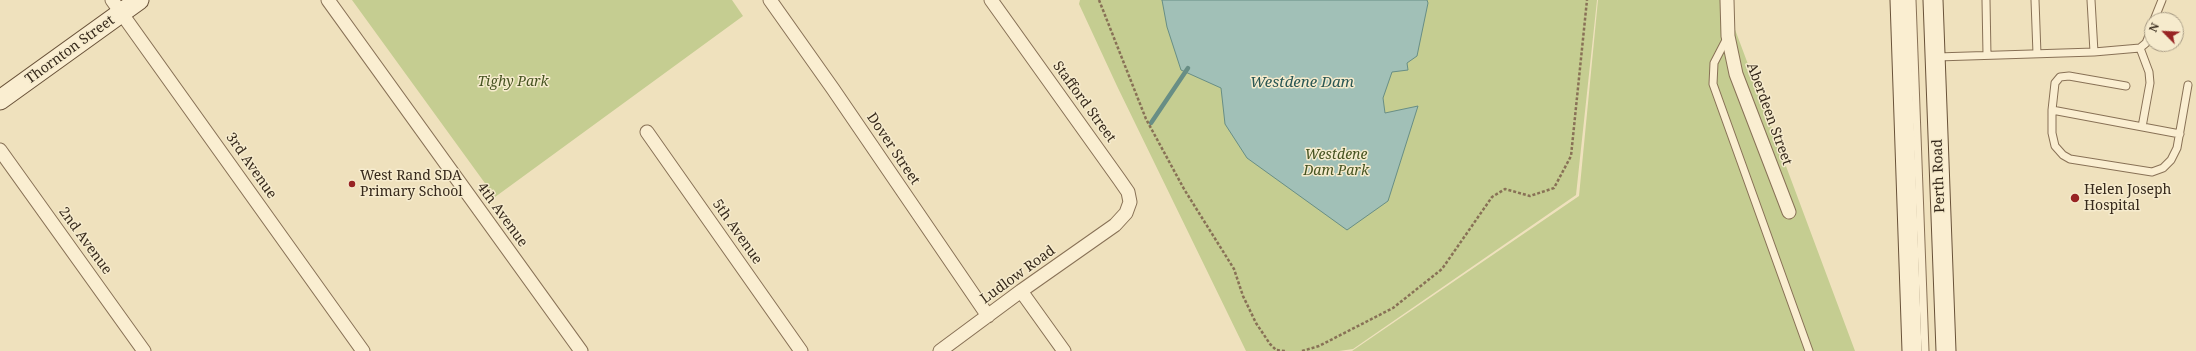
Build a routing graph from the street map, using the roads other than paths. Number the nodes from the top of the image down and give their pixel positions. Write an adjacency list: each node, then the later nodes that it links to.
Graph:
1 (139, 0): 13 (main road, Thornton Street)
2 (328, 0): 36 (street, 4th Avenue)
3 (770, 0): 33 (street, Dover Street)
4 (991, 0): 31 (street, Stafford Street)
5 (1727, 0): 15 (street, Aberdeen Street)
6 (1900, 0): 41 (main road)
7 (1912, 0): 42 (lane)
8 (1933, 0): 21 (main road, Perth Road)
9 (1986, 0): 20 (lane)
10 (2035, 0): 19 (lane)
11 (2091, 0): 18 (lane)
12 (2158, 2): 14 (lane)
13 (117, 6): 24 (main road, Thornton Street); 35 (street, 3rd Avenue)
14 (2156, 12)
15 (1728, 36): 30 (street, Aberdeen Street); 40 (lane)
16 (2144, 45): 17 (lane)
17 (2140, 48): 18 (lane); 26 (lane)
18 (2094, 52): 19 (lane)
19 (2037, 54): 20 (lane)
20 (1987, 55): 21 (lane)
21 (1934, 57): 43 (main road, Perth Road)
22 (2188, 85): 28 (lane)
23 (2126, 86): 25 (lane)
24 (0, 100)
25 (2052, 110): 26 (lane); 28 (lane)
26 (2142, 127): 28 (lane)
27 (647, 132): 37 (street, 5th Avenue)
28 (2180, 134)
29 (0, 150): 34 (street, 2nd Avenue)
30 (1789, 212)
31 (1115, 225): 32 (street, Ludlow Road)
32 (1021, 291): 33 (street, Ludlow Road); 39 (street)
33 (988, 316): 38 (street, Ludlow Road)
34 (144, 351)
35 (363, 351)
36 (580, 351)
37 (801, 351)
38 (940, 351)
39 (1064, 351)
40 (1809, 351)
41 (1912, 351)
42 (1925, 351)
43 (1946, 351)

